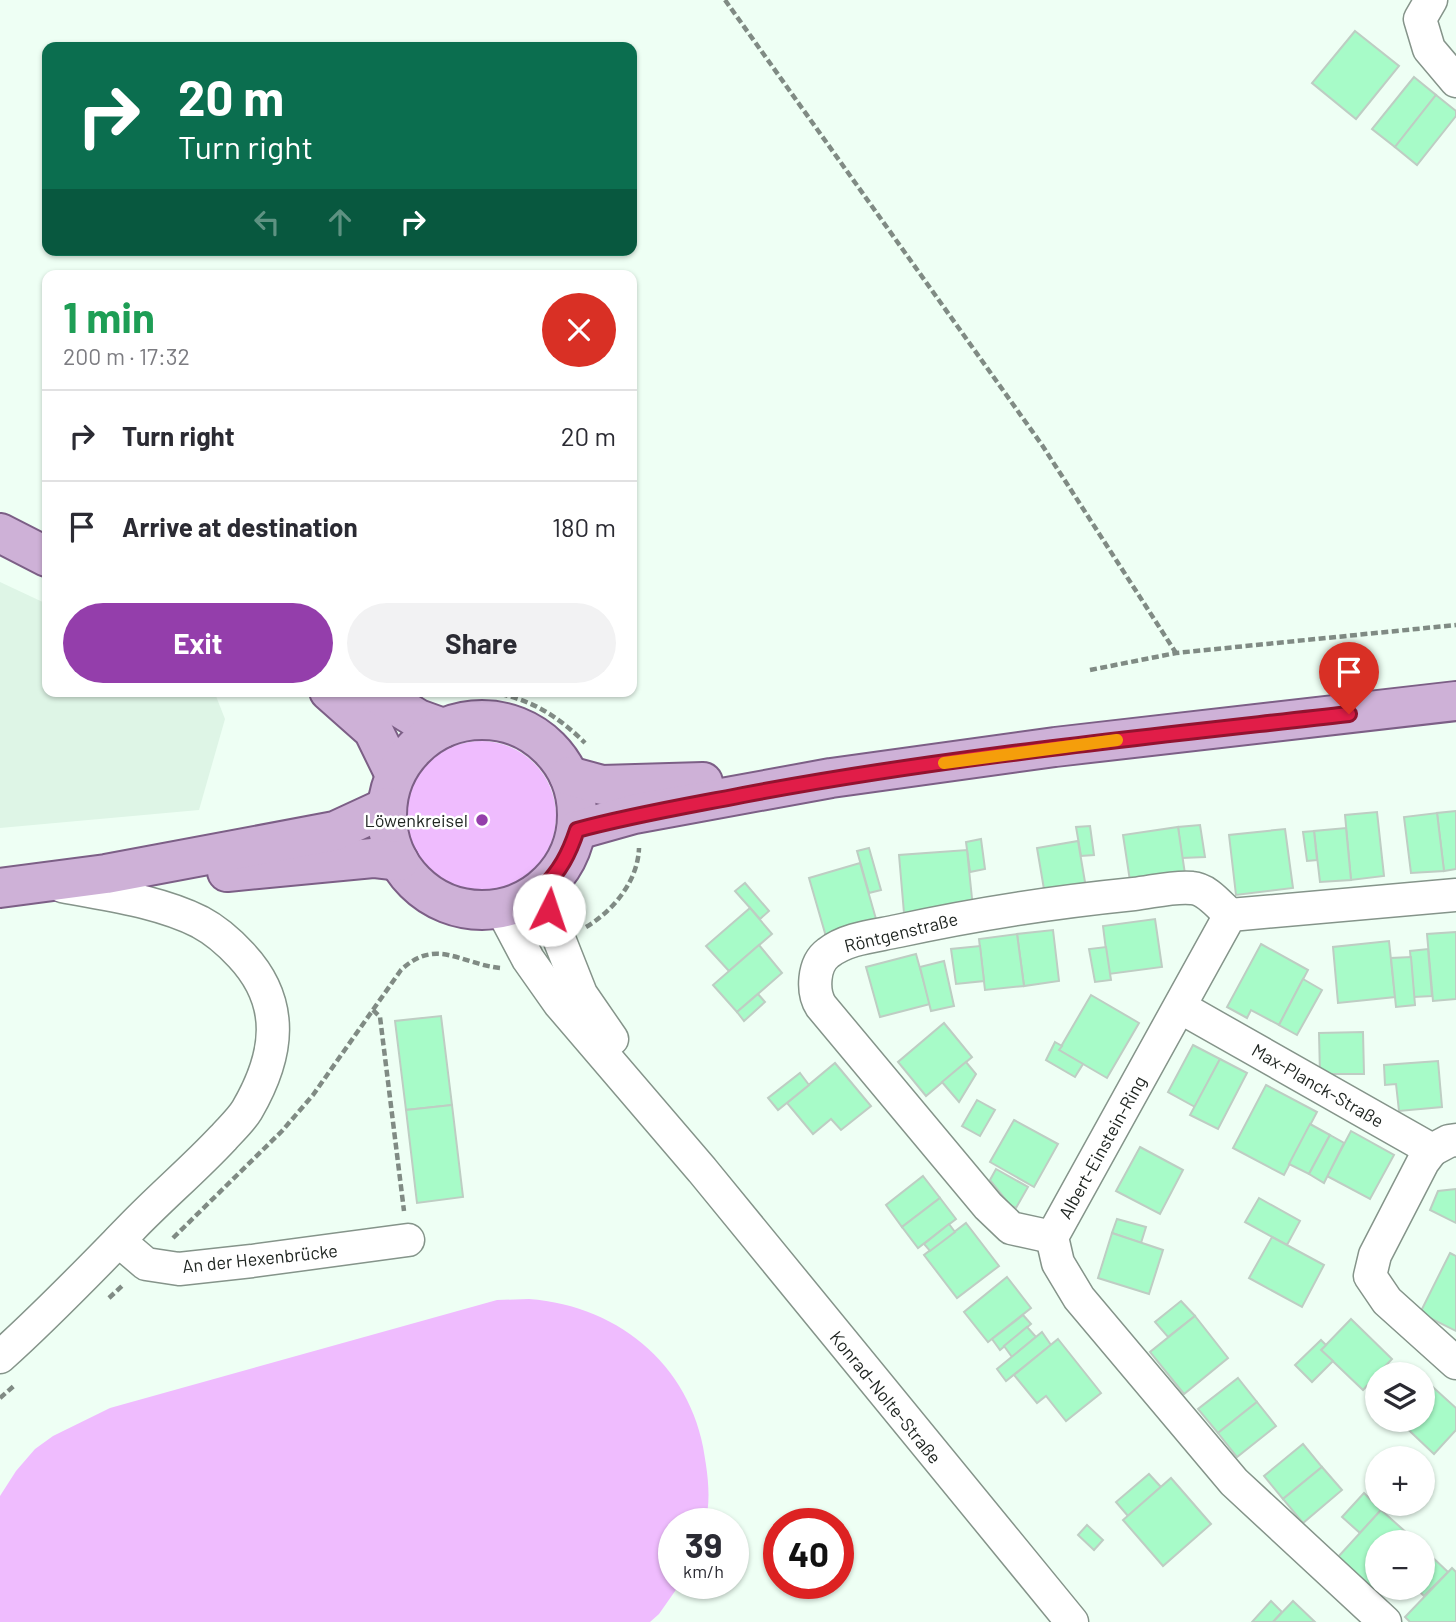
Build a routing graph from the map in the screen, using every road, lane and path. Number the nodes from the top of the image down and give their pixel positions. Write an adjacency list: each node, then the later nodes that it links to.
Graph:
1 (725, 0): 7 (path)
2 (1431, 0): 3 (street)
3 (1456, 81)
4 (0, 533): 5 (main road)
5 (42, 554)
6 (1456, 625): 7 (path)
7 (1176, 653): 8 (path)
8 (1090, 670)
9 (336, 697): 16 (main road)
10 (383, 697): 13 (main road)
11 (514, 697): 14 (path)
12 (1456, 701): 15 (main road)
13 (443, 728): 14 (main road); 16 (main road)
14 (578, 761): 15 (main road); 17 (main road)
15 (831, 778): 17 (main road)
16 (391, 791): 19 (main road); 20 (main road)
17 (577, 830): 23 (main road)
18 (639, 842): 27 (path)
19 (399, 861): 20 (main road); 25 (main road)
20 (106, 874): 21 (main road)
21 (43, 883): 22 (main road); 33 (street)
22 (0, 888)
23 (542, 889): 25 (main road); 32 (street, Konrad-Nolte-Straße)
24 (1456, 895): 26 (street)
25 (501, 908): 32 (street, Konrad-Nolte-Straße)
26 (1230, 915): 29 (street, Albert-Einstein-Ring); 34 (street, Röntgenstraße)
27 (584, 928)
28 (500, 968): 30 (path)
29 (1180, 1007): 31 (street, Max-Planck-Straße); 34 (street, Albert-Einstein-Ring)
30 (373, 1010): 35 (path); 36 (path)
31 (1444, 1145): 38 (street)
32 (702, 1170): 39 (street, Konrad-Nolte-Straße)
33 (125, 1234): 36 (street); 37 (street)
34 (1052, 1237): 40 (street, Albert-Einstein-Ring)
35 (408, 1240): 36 (street, An der Hexenbrücke)
36 (146, 1264)
37 (0, 1357)
38 (1456, 1363)
39 (1072, 1622)
40 (1385, 1622)

